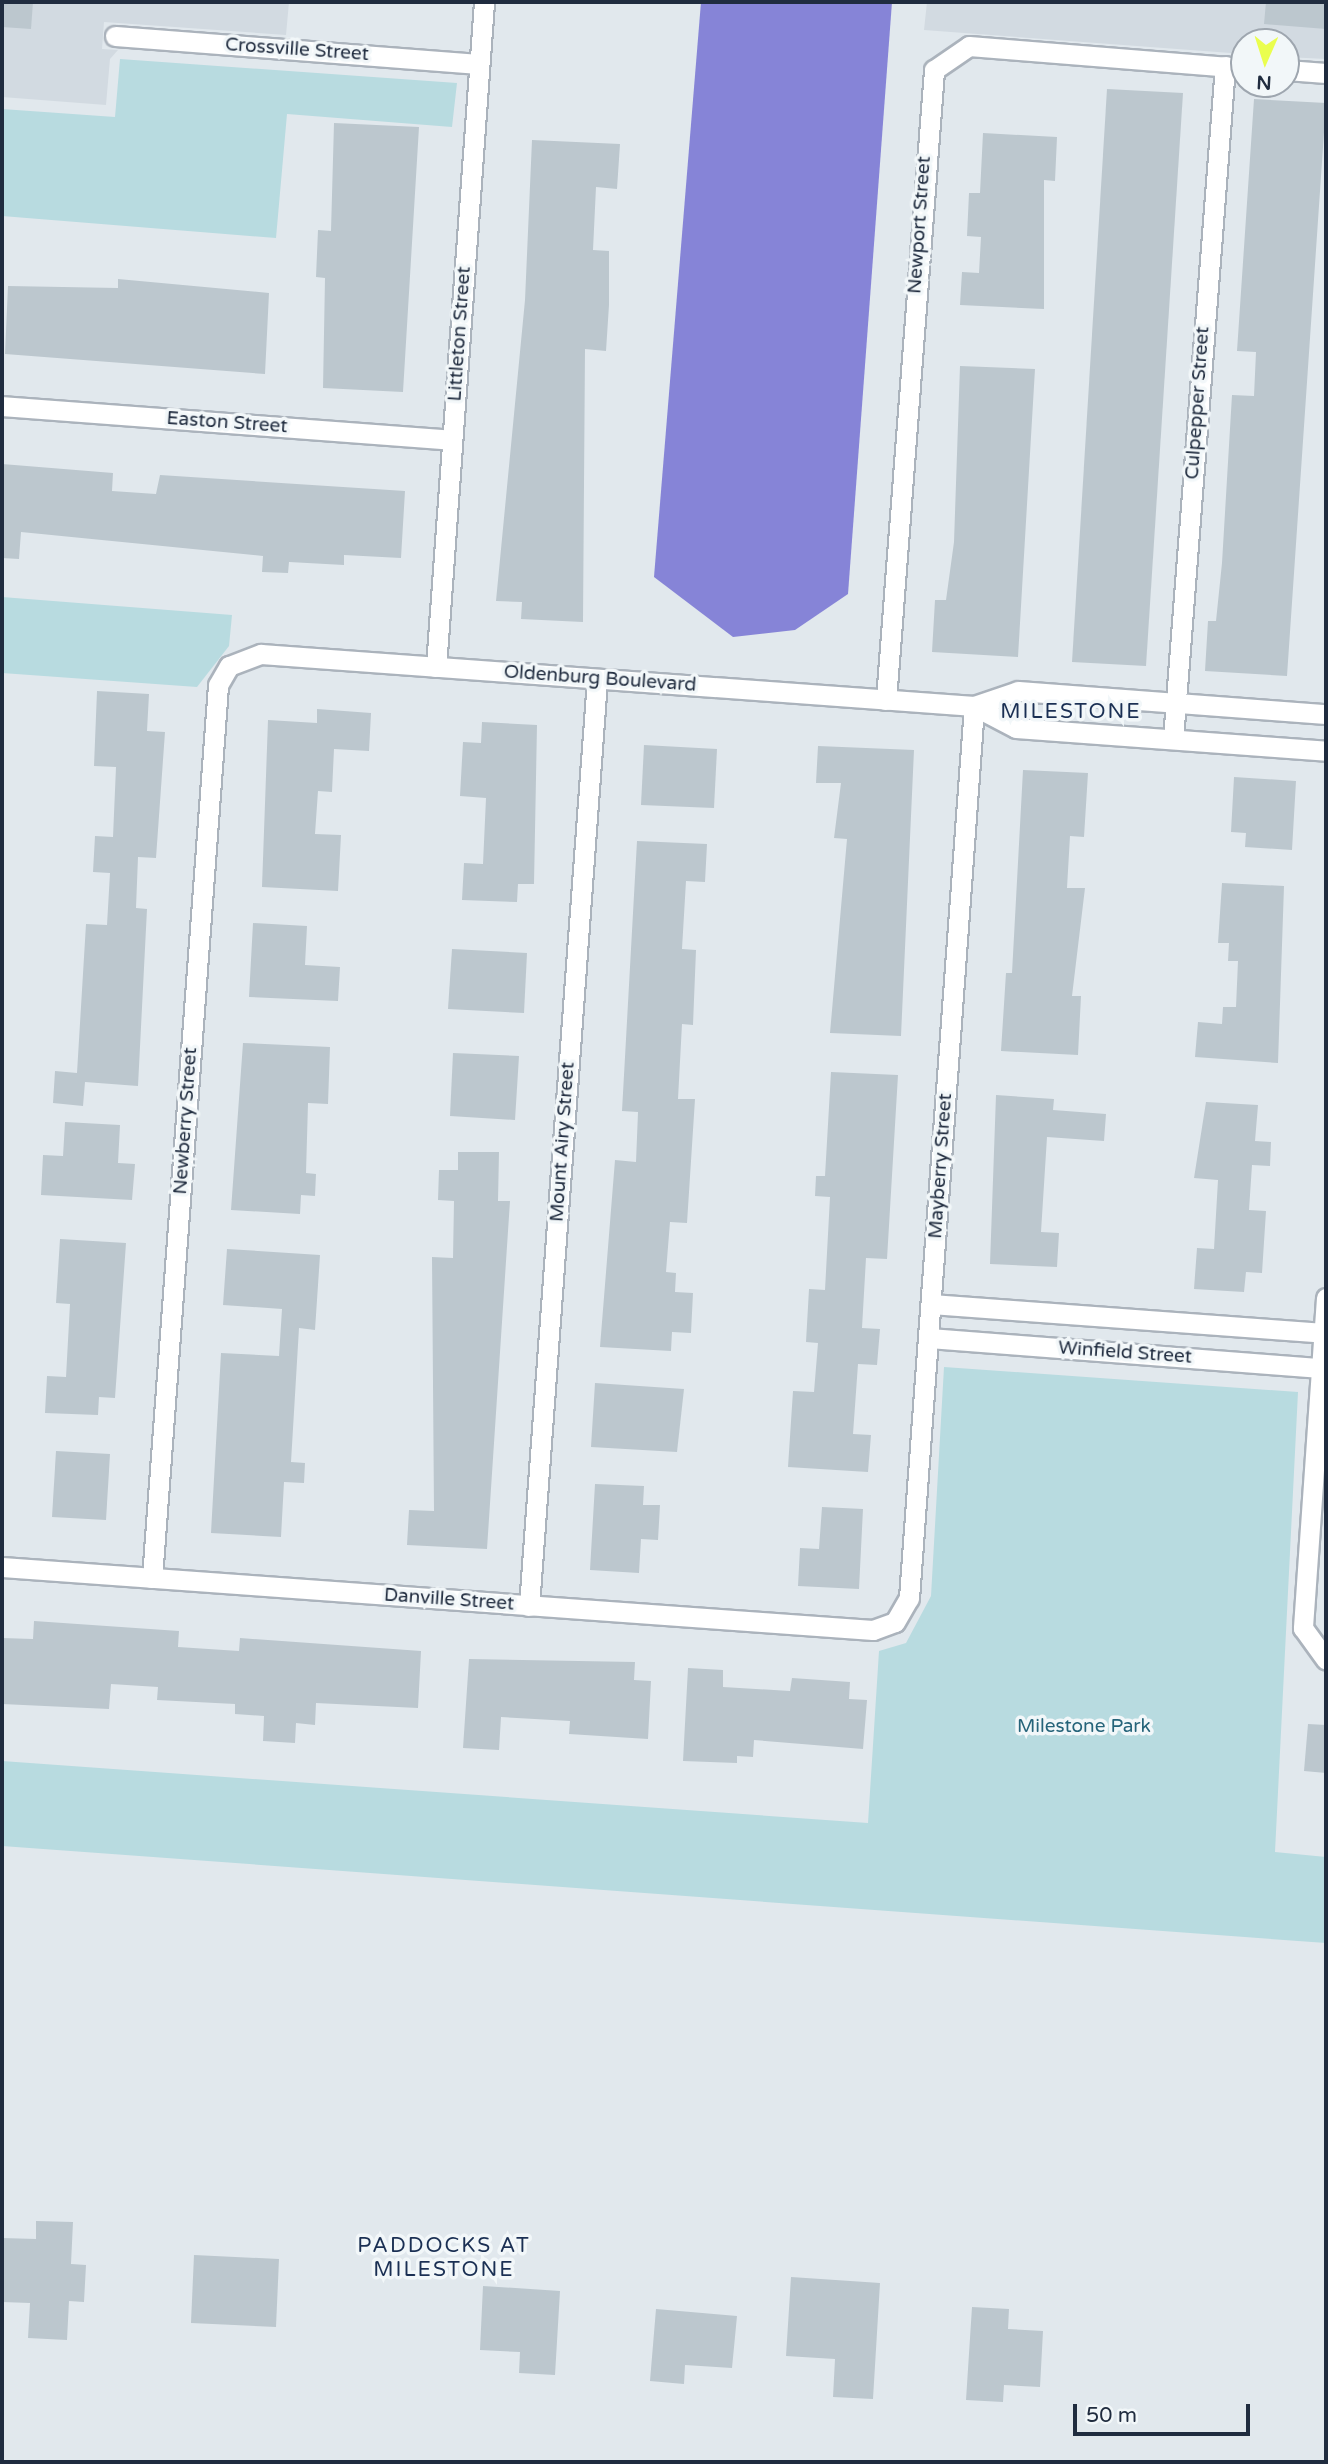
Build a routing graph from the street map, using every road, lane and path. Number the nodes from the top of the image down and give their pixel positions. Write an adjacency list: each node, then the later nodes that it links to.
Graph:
1 (484, 2): 3 (street, Littleton Street)
2 (115, 36): 3 (street, Crossville Street)
3 (480, 64): 9 (street, Littleton Street)
4 (1230, 67): 13 (street, Newport Street)
5 (1300, 71): 6 (street)
6 (1326, 73)
7 (1231, 98): 14 (street, Culpepper Street)
8 (2, 406): 9 (street, Easton Street)
9 (452, 440): 11 (street, Littleton Street)
10 (229, 666): 11 (street, Oldenburg Boulevard); 25 (street, Newberry Street)
11 (436, 667): 12 (street, Oldenburg Boulevard)
12 (597, 679): 13 (street, Oldenburg Boulevard); 26 (street, Mount Airy Street)
13 (886, 700): 15 (street, Oldenburg Boulevard)
14 (1175, 703): 15 (street, Oldenburg Boulevard); 16 (street, Oldenburg Boulevard); 17 (street, Culpepper Street)
15 (974, 706): 17 (street, Oldenburg Boulevard); 20 (street, Mayberry Street)
16 (1326, 714)
17 (1172, 739): 18 (street, Oldenburg Boulevard)
18 (1326, 751)
19 (1326, 1298): 21 (street)
20 (931, 1304): 21 (street, Winfield Street); 22 (street, Mayberry Street)
21 (1324, 1333): 23 (street)
22 (929, 1338): 23 (street, Winfield Street); 27 (street, Mayberry Street)
23 (1321, 1368): 28 (street)
24 (2, 1567): 25 (street, Danville Street)
25 (152, 1578): 26 (street, Danville Street)
26 (529, 1606): 27 (street, Danville Street)
27 (895, 1622)
28 (1323, 1659)

